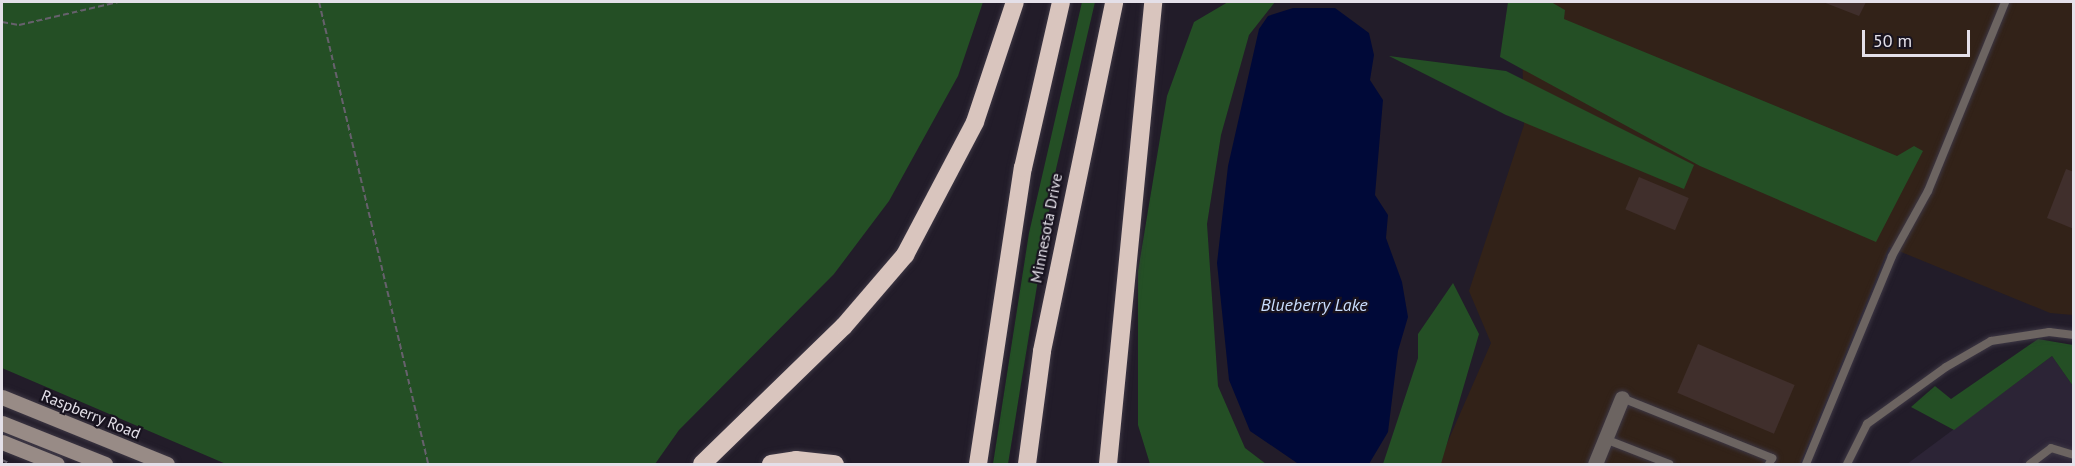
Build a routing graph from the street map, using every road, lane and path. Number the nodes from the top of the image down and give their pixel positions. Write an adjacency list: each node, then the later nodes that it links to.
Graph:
1 (118, 2): 8 (path)
2 (320, 2): 21 (path)
3 (1015, 2): 22 (highway)
4 (1061, 2): 25 (highway, Minnesota Drive)
5 (1114, 2): 26 (highway, Minnesota Drive)
6 (1154, 2): 27 (highway)
7 (2005, 2): 31 (lane)
8 (2, 22)
9 (2073, 335): 32 (lane)
10 (2, 397): 20 (main road, Raspberry Road)
11 (1622, 398): 13 (street); 30 (lane)
12 (2, 423): 19 (main road)
13 (1605, 439): 28 (street); 29 (lane)
14 (3, 444): 18 (main road)
15 (2073, 455): 33 (lane)
16 (2, 460): 17 (path)
17 (11, 465)
18 (57, 465)
19 (105, 465)
20 (166, 465)
21 (428, 465)
22 (702, 465)
23 (771, 465): 24 (highway)
24 (835, 465)
25 (978, 465)
26 (1027, 465)
27 (1108, 465)
28 (1595, 465)
29 (1669, 465)
30 (1769, 465)
31 (1806, 465)
32 (1847, 465)
33 (2030, 465)

